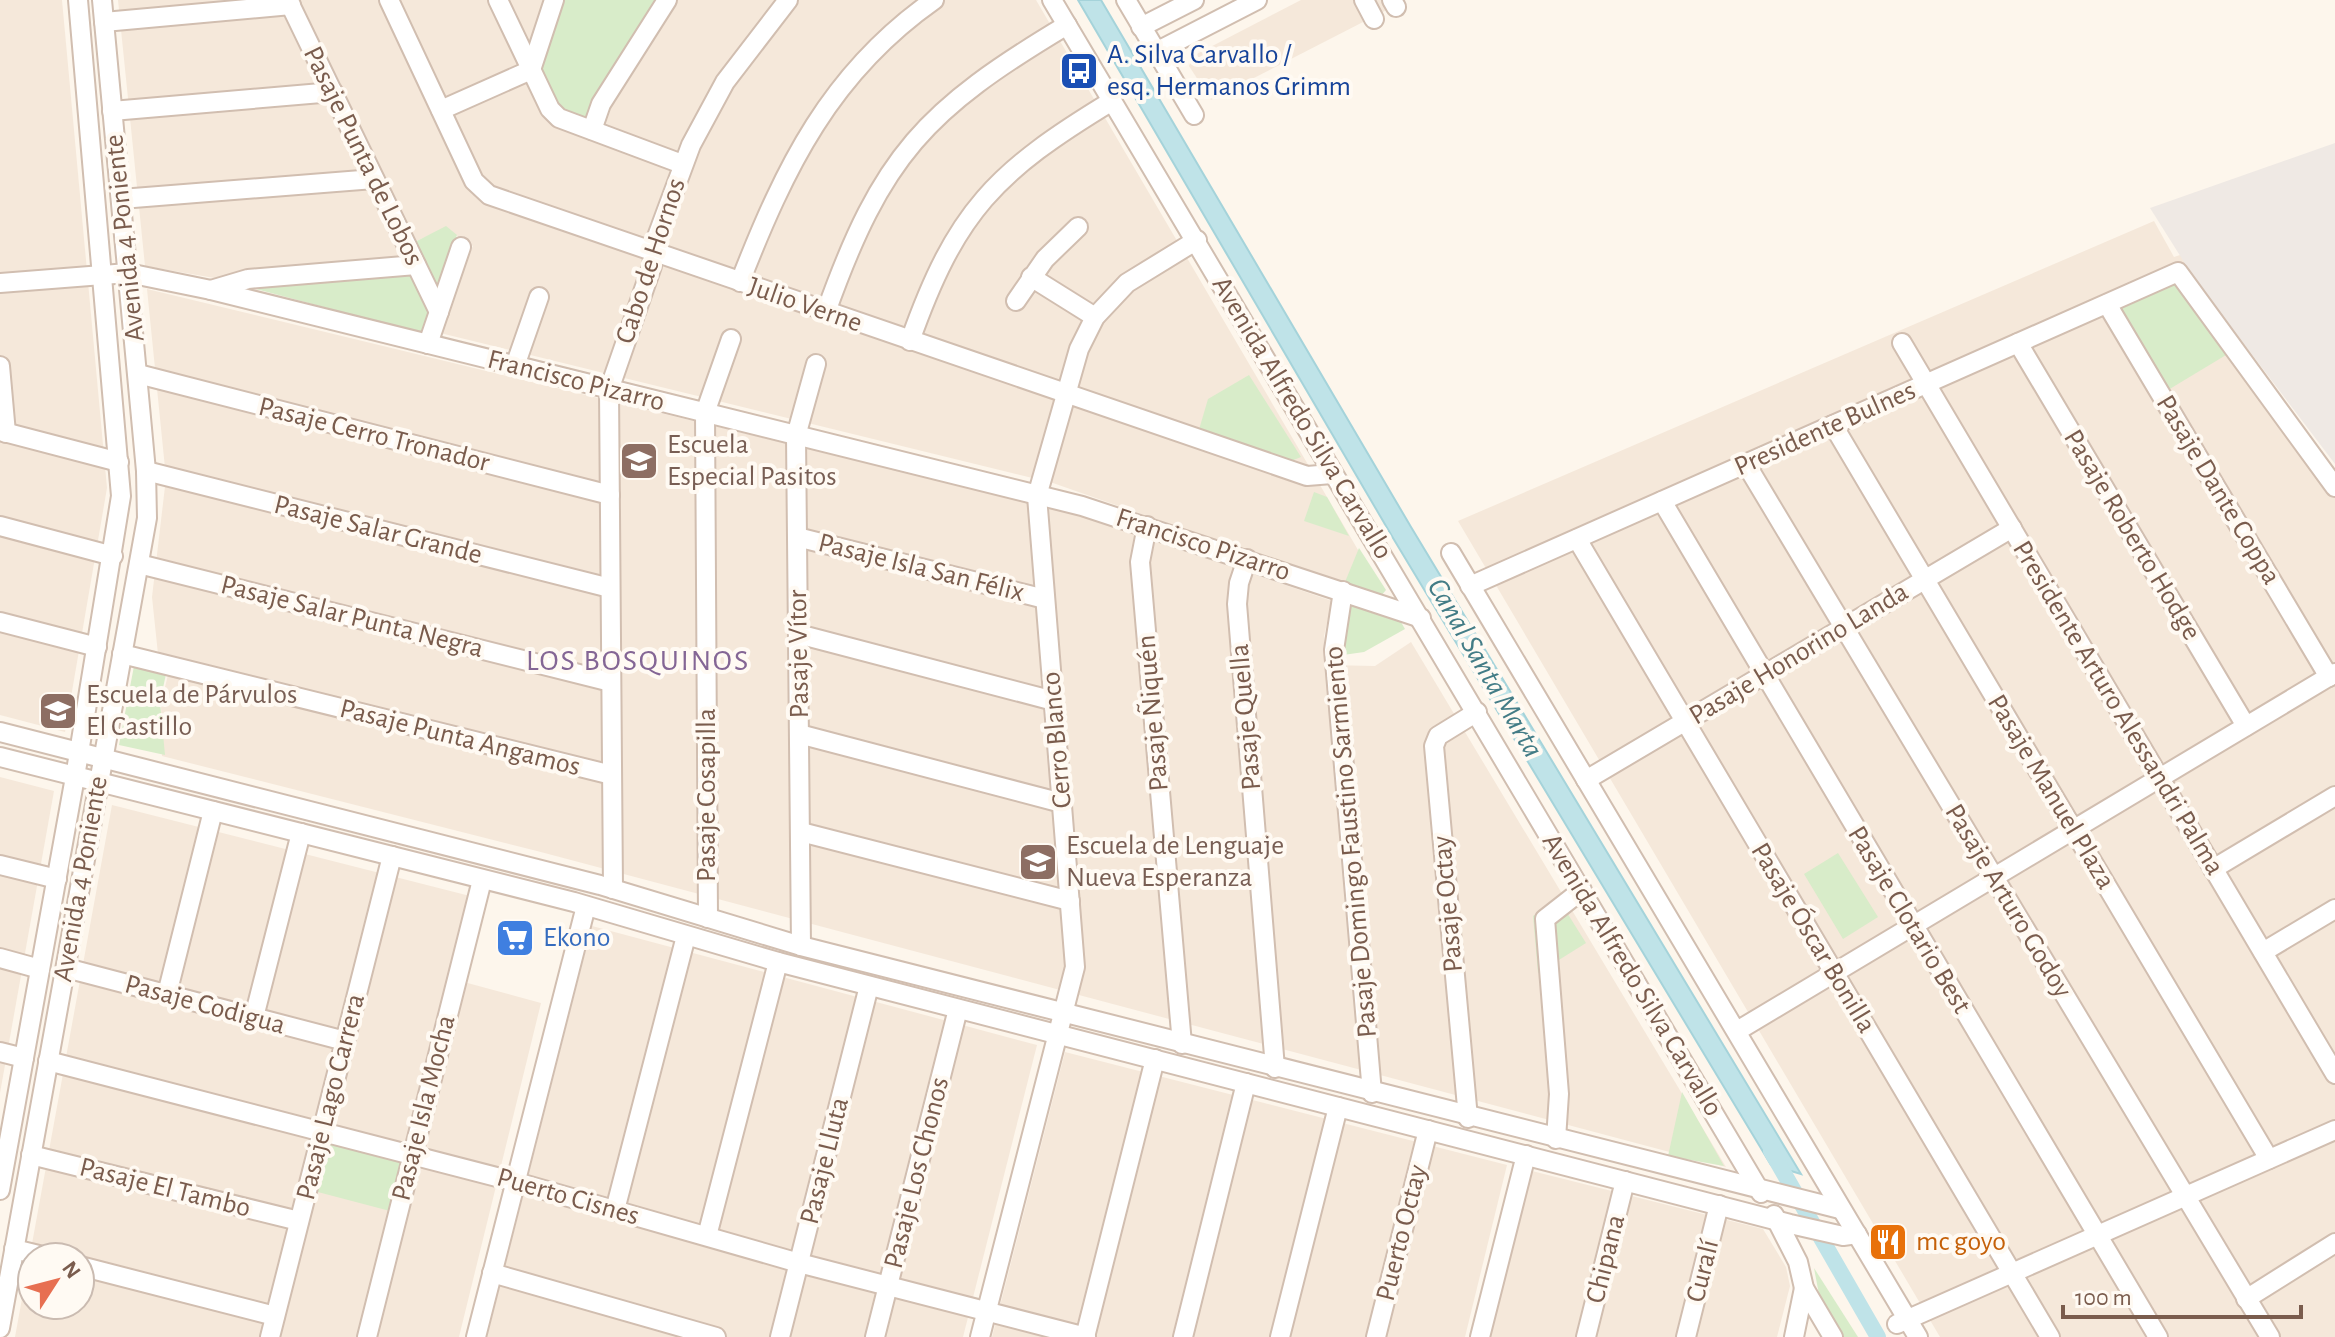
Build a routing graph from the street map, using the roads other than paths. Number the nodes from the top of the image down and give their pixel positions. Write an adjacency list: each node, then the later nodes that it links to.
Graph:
1 (78, 0): 36 (street, Avenida 4 Poniente)
2 (102, 0): 16 (street, Avenida 4 Poniente)
3 (389, 0): 23 (street, Julio Verne)
4 (498, 0): 20 (street)
5 (554, 0): 20 (street)
6 (667, 0): 26 (street)
7 (788, 0): 27 (street, Cabo de Hornos)
8 (934, 0): 38 (street)
9 (1052, 0): 17 (street, Avenida Alfredo Silva Carvallo)
10 (1126, 0): 18 (street)
11 (1194, 0): 18 (street)
12 (1257, 0): 19 (street)
13 (1364, 0): 15 (street)
14 (289, 2): 16 (street); 21 (street, Pasaje Punta de Lobos)
15 (1374, 19)
16 (104, 22): 24 (street, Avenida 4 Poniente)
17 (1067, 25): 22 (street, Avenida Alfredo Silva Carvallo); 45 (street)
18 (1141, 27): 19 (street)
19 (1156, 52): 25 (street)
20 (531, 70): 23 (street); 26 (street)
21 (333, 92): 24 (street); 28 (street, Pasaje Punta de Lobos)
22 (1112, 101): 31 (street, Avenida Alfredo Silva Carvallo); 48 (street)
23 (441, 110): 33 (street, Julio Verne)
24 (112, 111): 29 (street, Avenida 4 Poniente)
25 (1194, 115)
26 (592, 130): 27 (street)
27 (682, 164): 33 (street, Cabo de Hornos)
28 (374, 179): 29 (street); 34 (street, Pasaje Punta de Lobos)
29 (121, 199): 35 (street, Avenida 4 Poniente)
30 (1078, 227): 37 (street)
31 (1197, 240): 46 (street, Cerro Blanco); 66 (street, Avenida Alfredo Silva Carvallo)
32 (461, 247): 44 (street)
33 (654, 252): 38 (street, Julio Verne); 57 (street, Cabo de Hornos)
34 (416, 265): 40 (street); 44 (street, Pasaje Punta de Lobos)
35 (128, 273): 36 (street, Francisco Pizarro); 40 (street, Francisco Pizarro); 55 (street, Avenida 4 Poniente)
36 (102, 275): 39 (street, Francisco Pizarro); 63 (street, Avenida 4 Poniente)
37 (1031, 277): 42 (street); 46 (street)
38 (740, 282): 45 (street, Julio Verne)
39 (0, 283)
40 (211, 290): 51 (street, Francisco Pizarro)
41 (539, 297): 54 (street)
42 (1016, 301)
43 (2107, 304): 50 (street, Presidente Bulnes); 67 (street, Presidente Bulnes); 92 (street, Pasaje Dante Coppa)
44 (439, 312): 51 (street)
45 (826, 312): 48 (street, Julio Verne)
46 (1095, 317): 58 (street, Cerro Blanco)
47 (731, 339): 59 (street, Pasaje Cosapilla)
48 (910, 341): 58 (street, Julio Verne)
49 (1902, 343): 56 (street, Presidente Arturo Alessandri Palma)
50 (2018, 343): 56 (street, Presidente Bulnes); 97 (street, Pasaje Roberto Hodge)
51 (428, 344): 54 (street, Francisco Pizarro)
52 (816, 364): 62 (street, Pasaje Vítor)
53 (0, 366): 61 (street)
54 (515, 366): 57 (street, Francisco Pizarro)
55 (138, 374): 65 (street, Avenida 4 Poniente); 68 (street, Pasaje Cerro Tronador)
56 (1926, 384): 60 (street, Presidente Bulnes); 73 (street, Presidente Arturo Alessandri Palma)
57 (609, 390): 59 (street, Francisco Pizarro); 68 (street, Cabo de Hornos)
58 (1065, 394): 66 (street, Julio Verne); 69 (street, Cerro Blanco)
59 (705, 413): 62 (street, Francisco Pizarro); 125 (street, Pasaje Cosapilla)
60 (1833, 425): 64 (street, Presidente Bulnes); 80 (street, Pasaje Manuel Plaza)
61 (3, 432): 63 (street)
62 (796, 436): 69 (street, Francisco Pizarro); 74 (street, Pasaje Vítor)
63 (119, 462): 77 (street, Avenida 4 Poniente)
64 (1746, 464): 70 (street, Presidente Bulnes); 87 (street, Pasaje Arturo Godoy)
65 (146, 471): 79 (street, Avenida 4 Poniente); 82 (street, Pasaje Salar Grande)
66 (1332, 474): 85 (street, Avenida Alfredo Silva Carvallo)
67 (2335, 487)
68 (610, 495): 82 (street, Cabo de Hornos)
69 (1037, 496): 72 (street, Francisco Pizarro); 84 (street, Cerro Blanco)
70 (1662, 501): 75 (street, Presidente Bulnes); 91 (street, Pasaje Clotario Best)
71 (0, 526): 77 (street)
72 (1147, 526): 78 (street, Francisco Pizarro); 143 (street, Pasaje Ñiquén)
73 (2012, 528): 80 (street, Pasaje Honorino Landa); 105 (street, Presidente Arturo Alessandri Palma)
74 (797, 537): 84 (street, Pasaje Isla San Félix); 88 (street, Pasaje Vítor)
75 (1577, 539): 81 (street, Presidente Bulnes); 96 (street, Pasaje Óscar Bonilla)
76 (1451, 553): 81 (street)
77 (113, 556): 89 (street, Avenida 4 Poniente)
78 (1247, 559): 83 (street, Francisco Pizarro); 148 (street, Pasaje Quella)
79 (139, 564): 90 (street, Avenida 4 Poniente); 93 (street, Pasaje Salar Punta Negra)
80 (1925, 579): 87 (street, Pasaje Honorino Landa); 111 (street, Pasaje Manuel Plaza)
81 (1470, 586): 106 (street)
82 (610, 588): 93 (street, Cabo de Hornos)
83 (1343, 591): 85 (street, Francisco Pizarro); 151 (street, Pasaje Domingo Faustino Sarmiento)
84 (1045, 599): 94 (street, Cerro Blanco)
85 (1421, 618): 95 (street, Avenida Alfredo Silva Carvallo)
86 (0, 622): 89 (street)
87 (1844, 627): 91 (street, Pasaje Honorino Landa); 117 (street, Pasaje Arturo Godoy)
88 (798, 634): 94 (street); 99 (street, Pasaje Vítor)
89 (97, 647): 100 (street, Avenida 4 Poniente)
90 (122, 654): 102 (street, Avenida 4 Poniente); 103 (street, Pasaje Punta Angamos)
91 (1764, 674): 96 (street, Pasaje Honorino Landa); 126 (street, Pasaje Clotario Best)
92 (2332, 675): 97 (street)
93 (611, 682): 103 (street, Cabo de Hornos)
94 (1054, 701): 109 (street, Cerro Blanco)
95 (1477, 712): 121 (street, Avenida Alfredo Silva Carvallo); 153 (street, Pasaje Octay)
96 (1685, 721): 106 (street, Pasaje Honorino Landa); 134 (street, Pasaje Óscar Bonilla)
97 (2246, 726): 105 (street)
98 (0, 732): 100 (street)
99 (799, 734): 109 (street); 112 (street, Pasaje Vítor)
100 (79, 753): 102 (street); 104 (street, Avenida 4 Poniente)
101 (0, 757): 104 (street)
102 (103, 759): 107 (street, Avenida 4 Poniente); 120 (street)
103 (612, 775): 120 (street, Cabo de Hornos)
104 (75, 777): 107 (street); 118 (street, Avenida 4 Poniente)
105 (2160, 778): 111 (street); 116 (street, Presidente Arturo Alessandri Palma)
106 (1586, 780): 140 (street)
107 (99, 783): 110 (street); 132 (street, Avenida 4 Poniente)
108 (2335, 796): 116 (street)
109 (1062, 803): 122 (street, Cerro Blanco)
110 (213, 811): 113 (street); 136 (street)
111 (2073, 830): 117 (street); 161 (street, Pasaje Manuel Plaza)
112 (801, 832): 122 (street); 128 (street, Pasaje Vítor)
113 (301, 833): 114 (street); 139 (street)
114 (392, 856): 119 (street); 142 (street, Pasaje Lago Carrera)
115 (0, 865): 118 (street)
116 (2213, 869): 129 (street, Presidente Arturo Alessandri Palma)
117 (1994, 878): 126 (street); 166 (street, Pasaje Arturo Godoy)
118 (57, 879): 133 (street, Avenida 4 Poniente)
119 (482, 880): 123 (street); 159 (street, Pasaje Isla Mocha)
120 (613, 889): 125 (street)
121 (1582, 890): 157 (street); 165 (street, Avenida Alfredo Silva Carvallo)
122 (1070, 901): 138 (street, Cerro Blanco)
123 (586, 906): 127 (street); 163 (street)
124 (2335, 909): 129 (street)
125 (708, 918): 128 (street)
126 (1913, 926): 134 (street); 174 (street, Pasaje Clotario Best)
127 (686, 936): 131 (street); 169 (street)
128 (801, 946): 138 (street)
129 (2263, 952): 149 (street, Presidente Arturo Alessandri Palma)
130 (0, 958): 133 (street)
131 (778, 962): 135 (street); 173 (street)
132 (66, 968): 136 (street, Pasaje Codigua); 147 (street, Avenida 4 Poniente)
133 (40, 969): 145 (street, Avenida 4 Poniente)
134 (1834, 973): 140 (street); 180 (street, Pasaje Óscar Bonilla)
135 (869, 986): 137 (street); 177 (street, Pasaje Lluta)
136 (167, 994): 139 (street, Pasaje Codigua)
137 (958, 1009): 141 (street); 181 (street, Pasaje Los Chonos)
138 (1066, 1012): 141 (street, Cerro Blanco); 143 (street)
139 (254, 1017): 142 (street, Pasaje Codigua)
140 (1737, 1031): 168 (street)
141 (1057, 1034): 146 (street); 184 (street, Cerro Blanco)
142 (345, 1041): 156 (street, Pasaje Lago Carrera)
143 (1182, 1044): 148 (street)
144 (0, 1052): 145 (street)
145 (24, 1058): 164 (street, Avenida 4 Poniente)
146 (1155, 1059): 150 (street); 195 (street)
147 (48, 1061): 156 (street, Puerto Cisnes); 158 (street, Avenida 4 Poniente)
148 (1275, 1068): 151 (street)
149 (2335, 1074)
150 (1246, 1083): 152 (street); 196 (street)
151 (1372, 1093): 153 (street)
152 (1338, 1107): 154 (street); 197 (street)
153 (1468, 1118): 157 (street)
154 (1428, 1130): 160 (street); 198 (street, Puerto Octay)
155 (2335, 1130): 161 (street)
156 (322, 1132): 159 (street, Puerto Cisnes); 170 (street, Pasaje Lago Carrera)
157 (1556, 1139): 165 (street)
158 (31, 1155): 170 (street, Pasaje El Tambo); 176 (street, Avenida 4 Poniente)
159 (412, 1155): 163 (street, Puerto Cisnes); 189 (street, Pasaje Isla Mocha)
160 (1526, 1155): 162 (street); 199 (street)
161 (2269, 1159): 166 (street)
162 (1625, 1181): 167 (street); 200 (street, Chipana)
163 (516, 1182): 169 (street, Puerto Cisnes); 179 (street)
164 (0, 1190)
165 (1766, 1191): 168 (street); 171 (street, Avenida Alfredo Silva Carvallo)
166 (2184, 1197): 174 (street); 183 (street, Pasaje Arturo Godoy)
167 (1719, 1205): 171 (street); 201 (street, Curalí)
168 (1840, 1209): 172 (street)
169 (615, 1210): 173 (street, Puerto Cisnes)
170 (299, 1221): 185 (street, Pasaje Lago Carrera)
171 (1783, 1222): 172 (street); 182 (street, Avenida Alfredo Silva Carvallo)
172 (1844, 1235): 186 (street)
173 (707, 1236): 177 (street, Puerto Cisnes)
174 (2096, 1236): 180 (street); 206 (street, Pasaje Clotario Best)
175 (2335, 1243): 183 (street)
176 (14, 1249): 187 (street, Avenida 4 Poniente)
177 (799, 1263): 181 (street, Puerto Cisnes); 192 (street, Pasaje Lluta)
178 (96, 1270): 185 (street)
179 (492, 1273): 190 (street); 191 (street)
180 (2012, 1273): 186 (street); 205 (street, Pasaje Óscar Bonilla)
181 (888, 1286): 184 (street, Puerto Cisnes); 193 (street, Pasaje Los Chonos)
182 (1804, 1288): 202 (street); 203 (street, Avenida Alfredo Silva Carvallo)
183 (2246, 1299): 207 (street, Pasaje Arturo Godoy)
184 (986, 1312): 194 (street, Cerro Blanco); 195 (street, Puerto Cisnes)
185 (275, 1316): 188 (street, Pasaje Lago Carrera)
186 (1903, 1327): 204 (street)
187 (0, 1328)
188 (270, 1337)
189 (367, 1337)
190 (476, 1337)
191 (716, 1337)
192 (780, 1337)
193 (875, 1337)
194 (980, 1337)
195 (1085, 1337)
196 (1183, 1337)
197 (1280, 1337)
198 (1376, 1337)
199 (1480, 1337)
200 (1586, 1337)
201 (1686, 1337)
202 (1794, 1337)
203 (1833, 1337)
204 (1918, 1337)
205 (2050, 1337)
206 (2158, 1337)
207 (2270, 1337)

